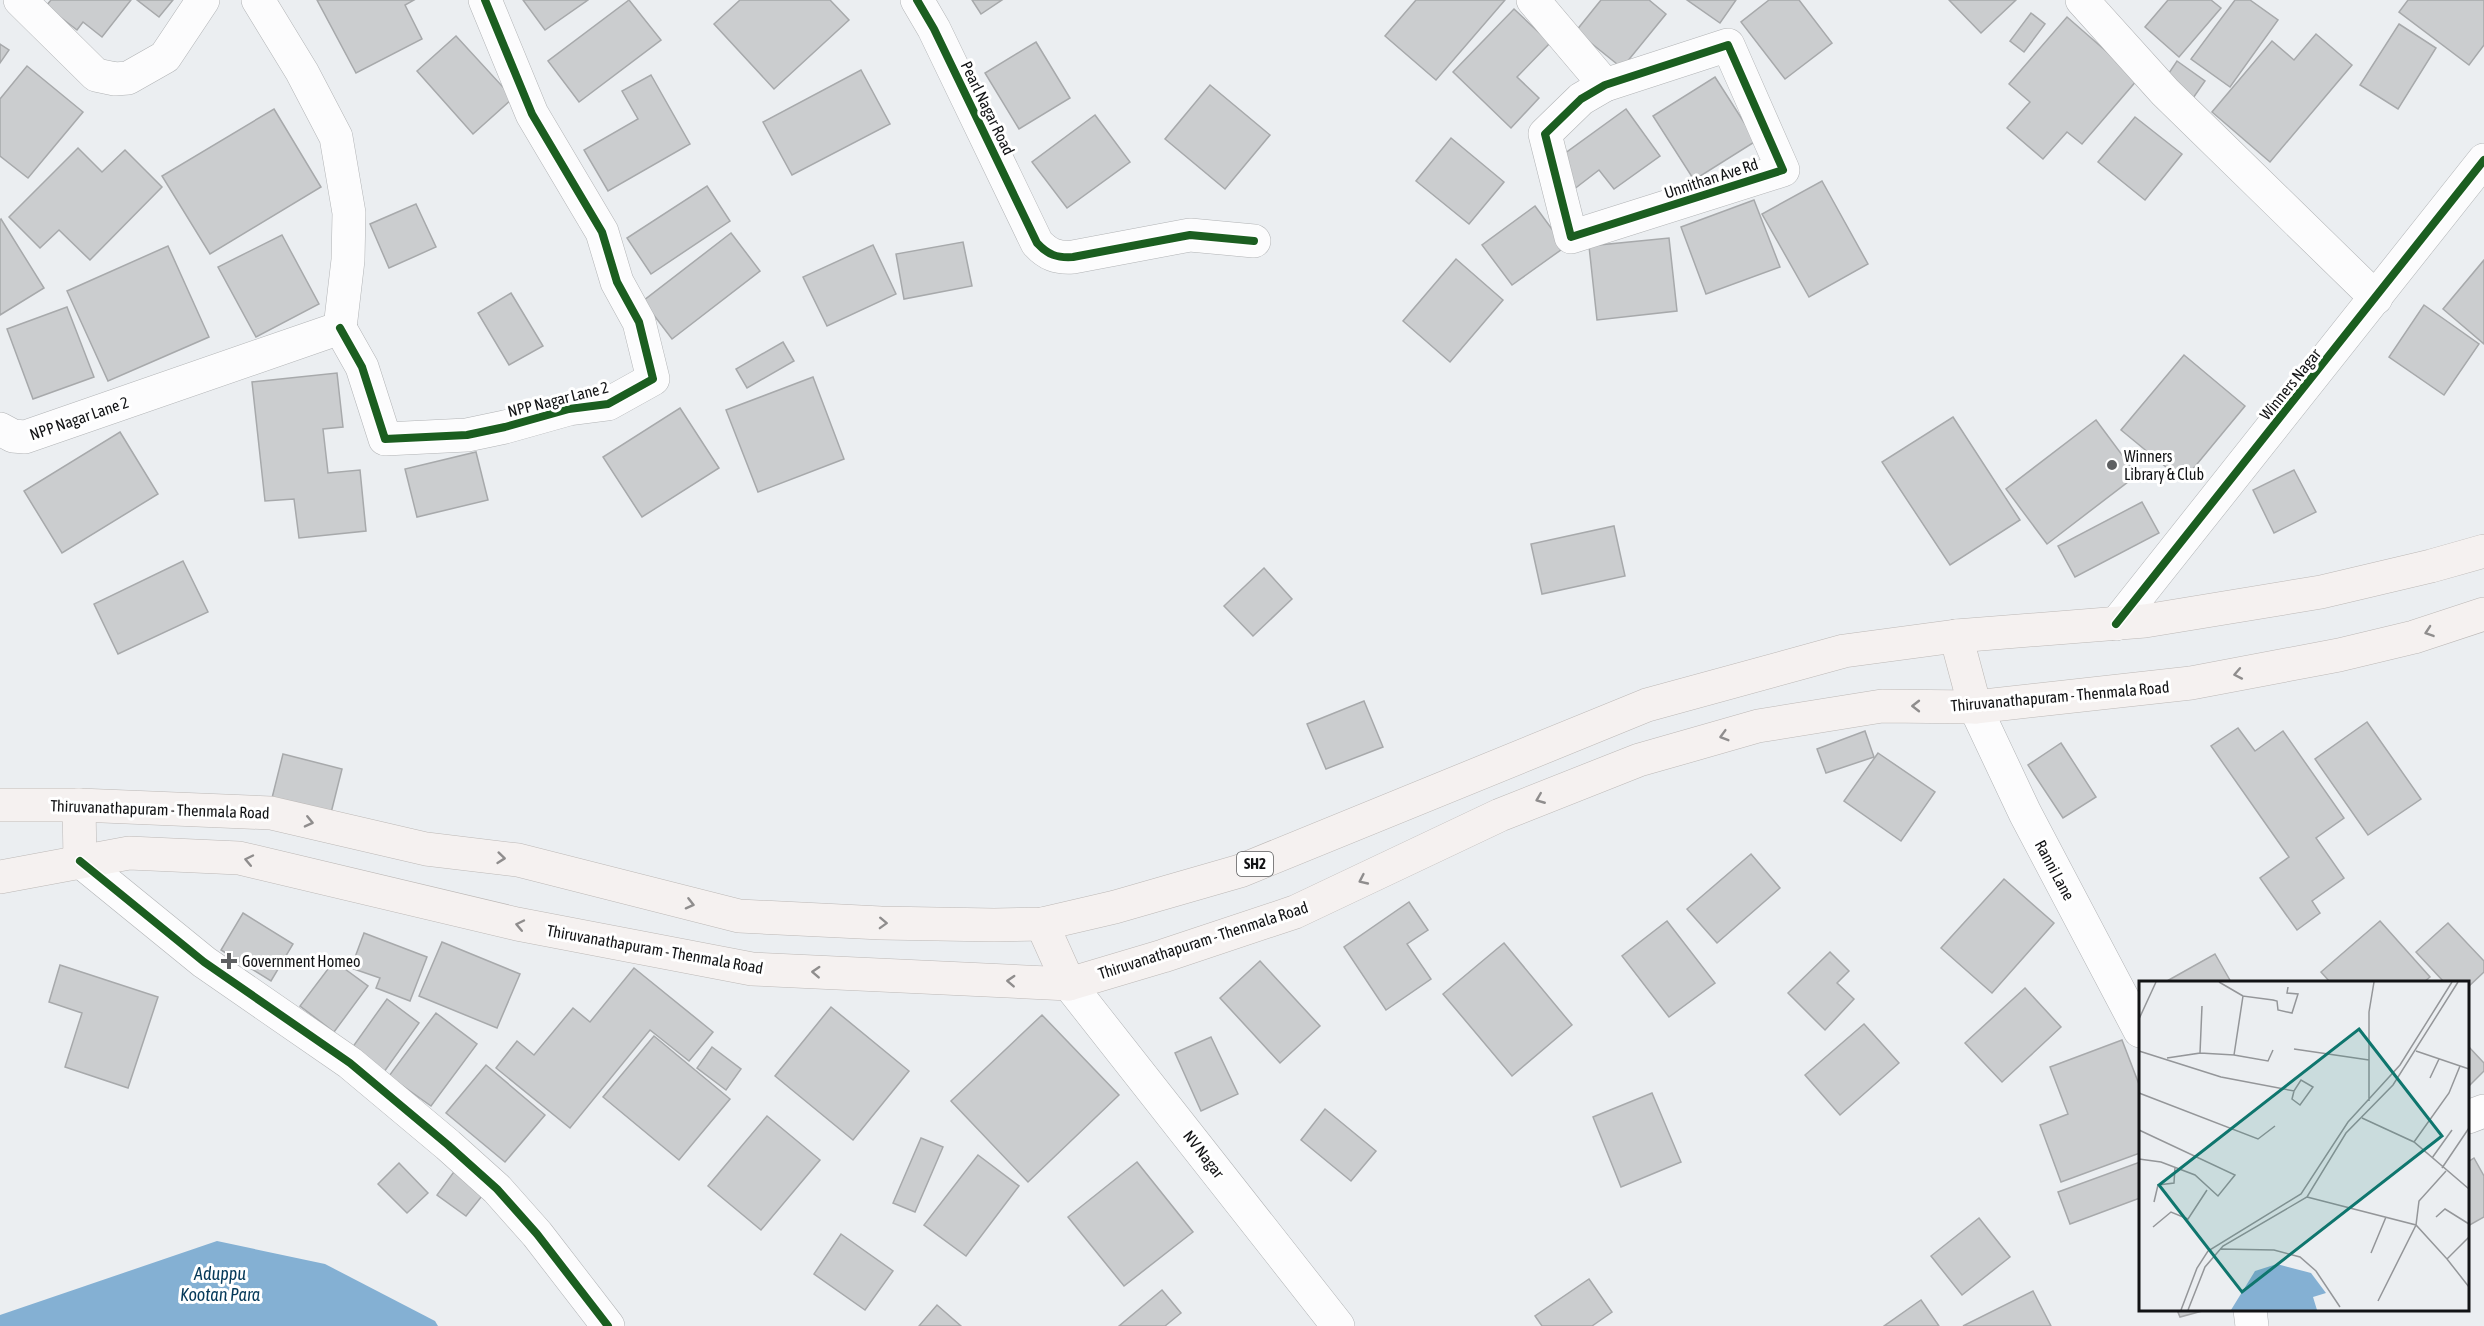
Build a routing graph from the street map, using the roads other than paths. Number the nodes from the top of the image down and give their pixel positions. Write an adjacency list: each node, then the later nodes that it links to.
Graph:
1 (20, 0): 2 (street)
2 (203, 0)
3 (258, 0): 12 (street)
4 (485, 0): 12 (street, NPP Nagar Lane 2)
5 (917, 0): 10 (street, Pearl Nagar Road)
6 (1533, 0): 8 (street)
7 (2082, 0): 11 (street)
8 (1605, 85): 8 (street, Unnithan Ave Rd)
9 (2484, 160): 11 (street, Winners Nagar)
10 (1254, 242)
11 (2376, 298): 16 (street, Winners Nagar)
12 (340, 328): 13 (street, NPP Nagar Lane 2)
13 (0, 429)
14 (2484, 551): 16 (main road, Thiruvanathapuram - Thenmala Road / SH2)
15 (2484, 614): 18 (main road, Thiruvanathapuram - Thenmala Road, one-way to 18)
16 (2116, 624): 17 (main road, Thiruvanathapuram - Thenmala Road / SH2)
17 (1956, 636): 18 (main road); 25 (main road, Thiruvanathapuram - Thenmala Road / SH2)
18 (1975, 706): 26 (main road, Thiruvanathapuram - Thenmala Road, one-way to 26); 27 (street, Ranni Lane)
19 (0, 805): 20 (main road, Thiruvanathapuram - Thenmala Road / SH2)
20 (79, 805): 21 (main road, Thiruvanathapuram - Thenmala Road / SH2, one-way to 21); 22 (main road)
21 (426, 849): 24 (main road); 25 (main road, Thiruvanathapuram - Thenmala Road / SH2, one-way to 25)
22 (80, 861): 23 (main road, Thiruvanathapuram - Thenmala Road); 24 (main road, Thiruvanathapuram - Thenmala Road, one-way to 22); 31 (street)
23 (0, 877)
24 (412, 898): 26 (main road, Thiruvanathapuram - Thenmala Road, one-way to 24)
25 (1042, 924): 26 (main road)
26 (1069, 984): 32 (street, NV Nagar)
27 (2139, 1029)
28 (2484, 1111): 29 (street)
29 (2469, 1117)
30 (2250, 1311): 33 (street)
31 (608, 1326)
32 (1338, 1326)
33 (2252, 1326)

